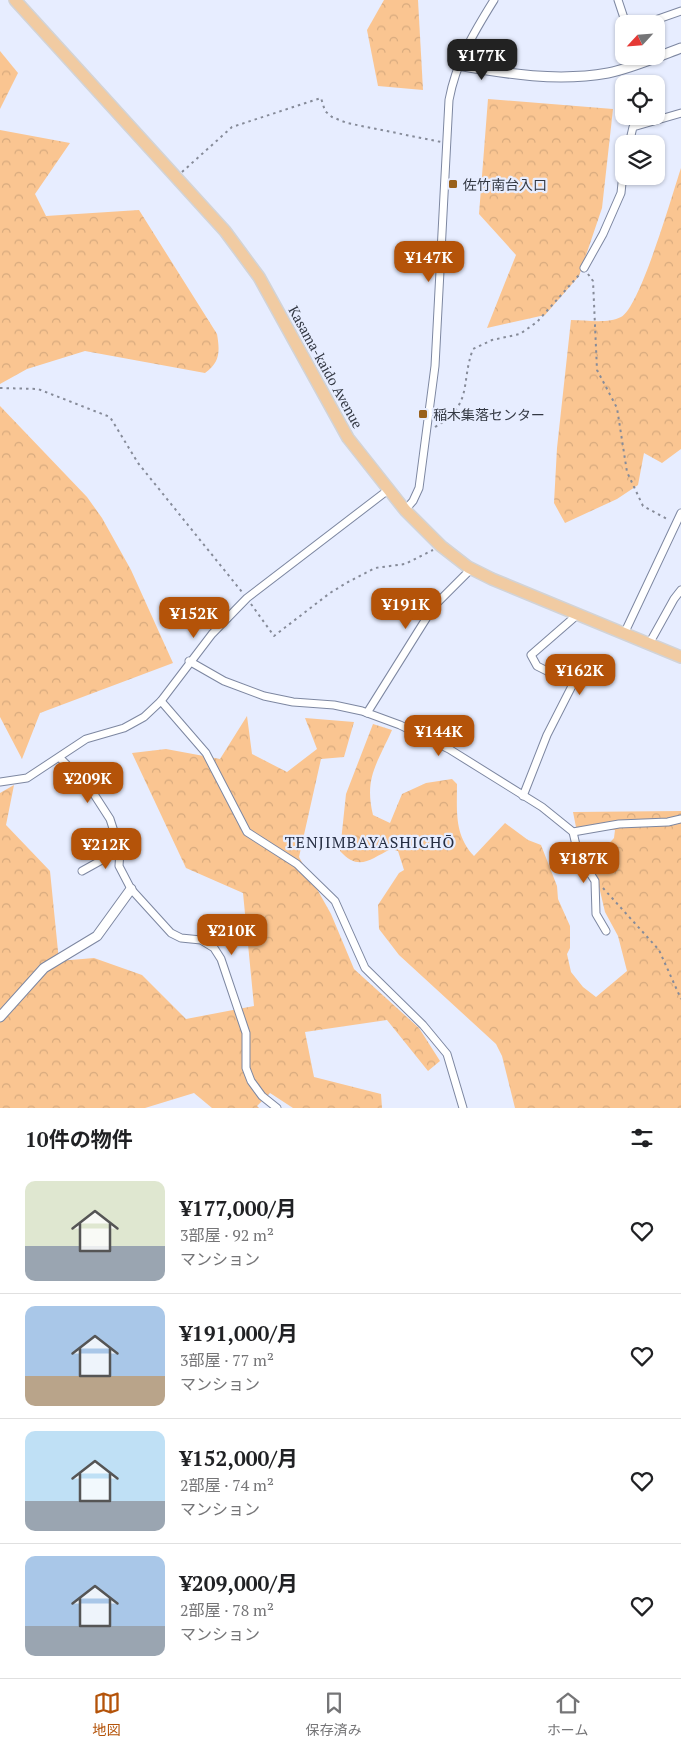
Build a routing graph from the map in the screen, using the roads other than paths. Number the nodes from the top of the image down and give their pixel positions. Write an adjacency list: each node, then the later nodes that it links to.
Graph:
1 (15, 0): 13 (main road, Kasama-kaido Avenue)
2 (494, 0): 8 (street)
3 (618, 0): 5 (street)
4 (681, 10): 6 (street)
5 (623, 15)
6 (665, 16)
7 (681, 48): 8 (street)
8 (458, 65): 14 (street)
9 (681, 113): 10 (street)
10 (631, 135)
11 (622, 185): 12 (street)
12 (584, 268)
13 (388, 490): 14 (main road, Kasama-kaido Avenue); 22 (street)
14 (405, 510): 16 (main road, Kasama-kaido Avenue)
15 (681, 513): 19 (street)
16 (471, 568): 18 (main road, Kasama-kaido Avenue); 24 (street)
17 (681, 590): 20 (street)
18 (577, 616): 19 (main road, Kasama-kaido Avenue); 27 (street)
19 (624, 634): 20 (main road, Kasama-kaido Avenue)
20 (649, 644): 21 (main road, Kasama-kaido Avenue)
21 (681, 657)
22 (189, 661): 23 (street); 24 (street)
23 (161, 701): 25 (street); 36 (street)
24 (367, 713): 27 (street)
25 (60, 758): 26 (street); 30 (street)
26 (0, 782)
27 (523, 796): 29 (street)
28 (681, 819): 29 (street)
29 (573, 832): 33 (street)
30 (120, 850): 31 (street); 32 (street)
31 (82, 871)
32 (130, 890): 34 (street); 35 (street)
33 (606, 931)
34 (0, 1016)
35 (278, 1108)
36 (463, 1108)

